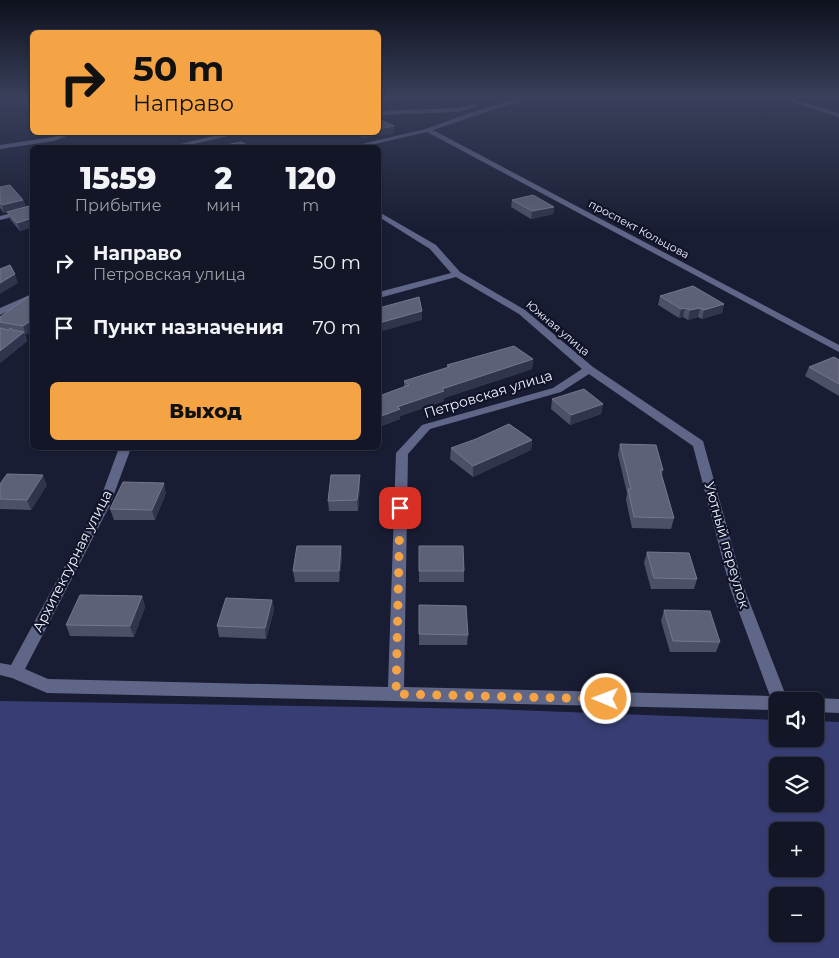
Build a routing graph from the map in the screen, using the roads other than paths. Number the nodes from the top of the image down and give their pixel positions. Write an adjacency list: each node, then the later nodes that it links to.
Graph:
1 (44, 141): 7 (street)
2 (201, 141): 5 (street)
3 (379, 141): 6 (street)
4 (448, 141): 15 (street, проспект Кольцова)
5 (180, 145)
6 (360, 145)
7 (0, 148)
8 (30, 210): 10 (street)
9 (381, 215): 11 (street, Южная улица)
10 (0, 218)
11 (458, 274): 12 (street); 16 (street, Южная улица)
12 (381, 294)
13 (30, 298): 14 (street)
14 (0, 312)
15 (839, 349)
16 (589, 369): 17 (street, Южная улица); 21 (street, Петровская улица)
17 (699, 444): 20 (street, Уютный переулок)
18 (123, 450): 19 (street, Архитектурная улица)
19 (7, 670): 21 (street)
20 (775, 692)
21 (396, 694): 22 (street)
22 (769, 702)
23 (824, 705): 24 (street)
24 (839, 706)

